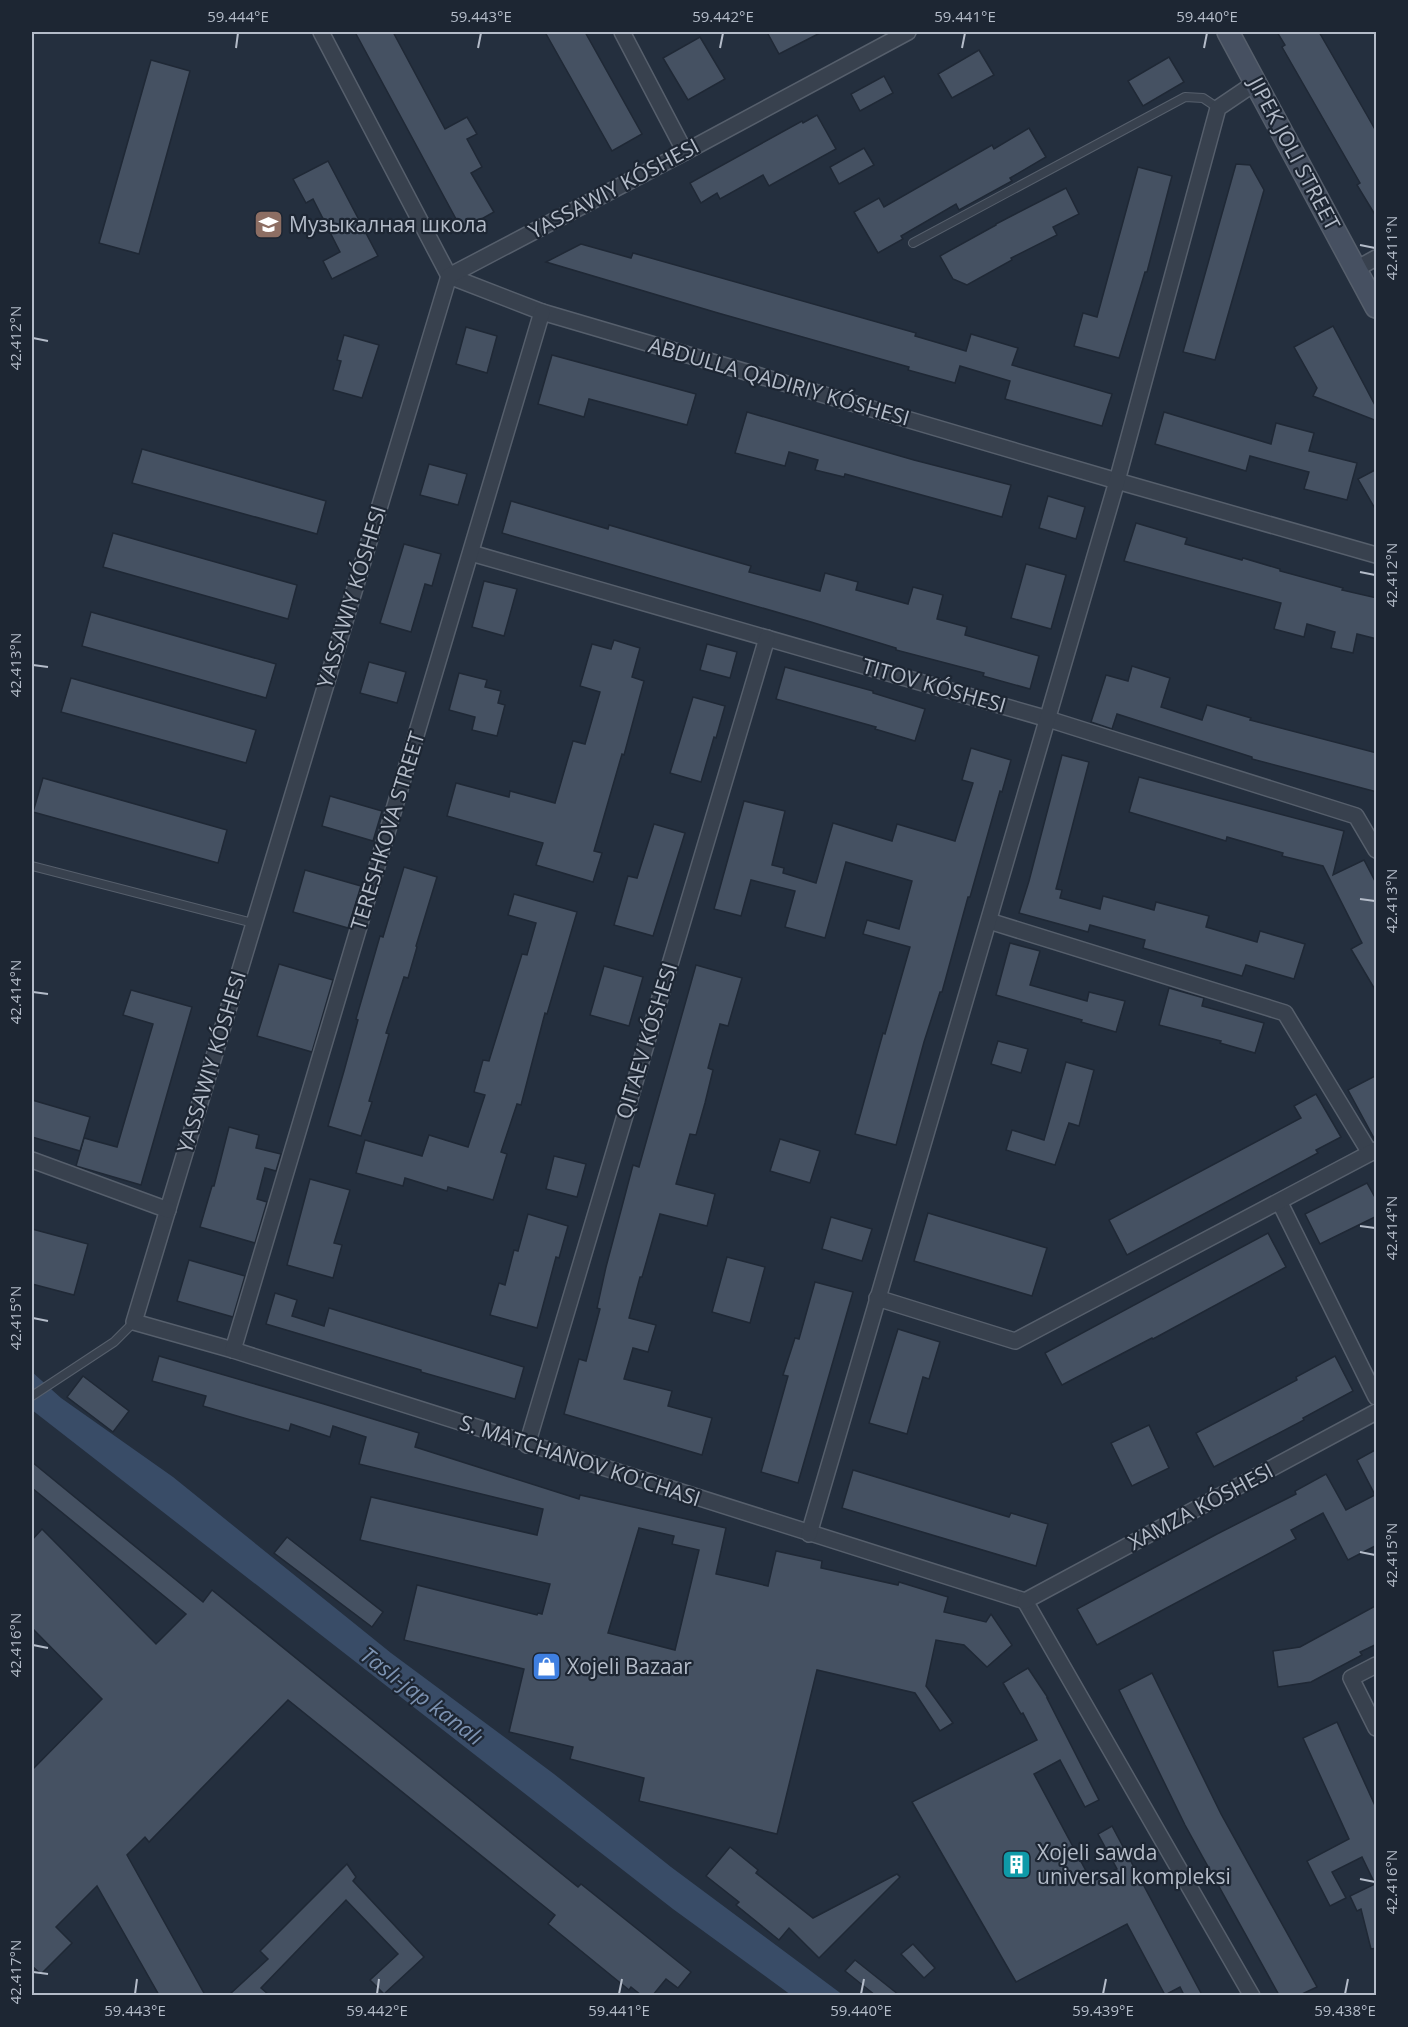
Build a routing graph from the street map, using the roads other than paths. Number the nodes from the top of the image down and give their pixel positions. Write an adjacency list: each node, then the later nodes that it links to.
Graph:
1 (321, 32): 11 (street)
2 (622, 32): 7 (street)
3 (908, 32): 7 (street, YASSAWIY KÓSHESI)
4 (1228, 32): 5 (street, JIPEK JOLI STREET)
5 (1256, 83): 6 (street); 10 (street, JIPEK JOLI STREET)
6 (1218, 108): 8 (lane); 14 (street)
7 (686, 152): 11 (street, YASSAWIY KÓSHESI)
8 (913, 243)
9 (1377, 258): 10 (street)
10 (1356, 269): 12 (street, JIPEK JOLI STREET)
11 (449, 276): 13 (street); 22 (street, YASSAWIY KÓSHESI)
12 (1377, 307)
13 (542, 312): 14 (street); 15 (street, TERESHKOVA STREET)
14 (1117, 481): 16 (street); 18 (street)
15 (471, 552): 17 (street, TITOV KÓSHESI); 29 (street, TERESHKOVA STREET)
16 (1377, 555)
17 (767, 638): 18 (street, TITOV KÓSHESI); 33 (street, QITAEV KÓSHESI)
18 (1048, 719): 19 (street, TITOV KÓSHESI); 21 (street)
19 (1377, 850)
20 (32, 866): 22 (lane)
21 (989, 921): 23 (street); 27 (street)
22 (253, 923): 26 (street, YASSAWIY KÓSHESI)
23 (1373, 1152): 25 (street)
24 (32, 1160): 26 (street)
25 (1280, 1203): 27 (street); 31 (street)
26 (168, 1210): 28 (street, YASSAWIY KÓSHESI)
27 (878, 1298): 34 (street)
28 (134, 1322): 29 (street, S. MATCHANOV KO'CHASI); 30 (lane, YASSAWIY KÓSHESI)
29 (233, 1350): 33 (street, S. MATCHANOV KO'CHASI)
30 (32, 1396)
31 (1377, 1397)
32 (1377, 1412): 35 (street, XAMZA KÓSHESI)
33 (527, 1445): 34 (street, S. MATCHANOV KO'CHASI)
34 (809, 1534): 35 (street, S. MATCHANOV KO'CHASI)
35 (1025, 1601): 38 (street)
36 (1377, 1665): 37 (street)
37 (1377, 1728)
38 (1252, 1995)

